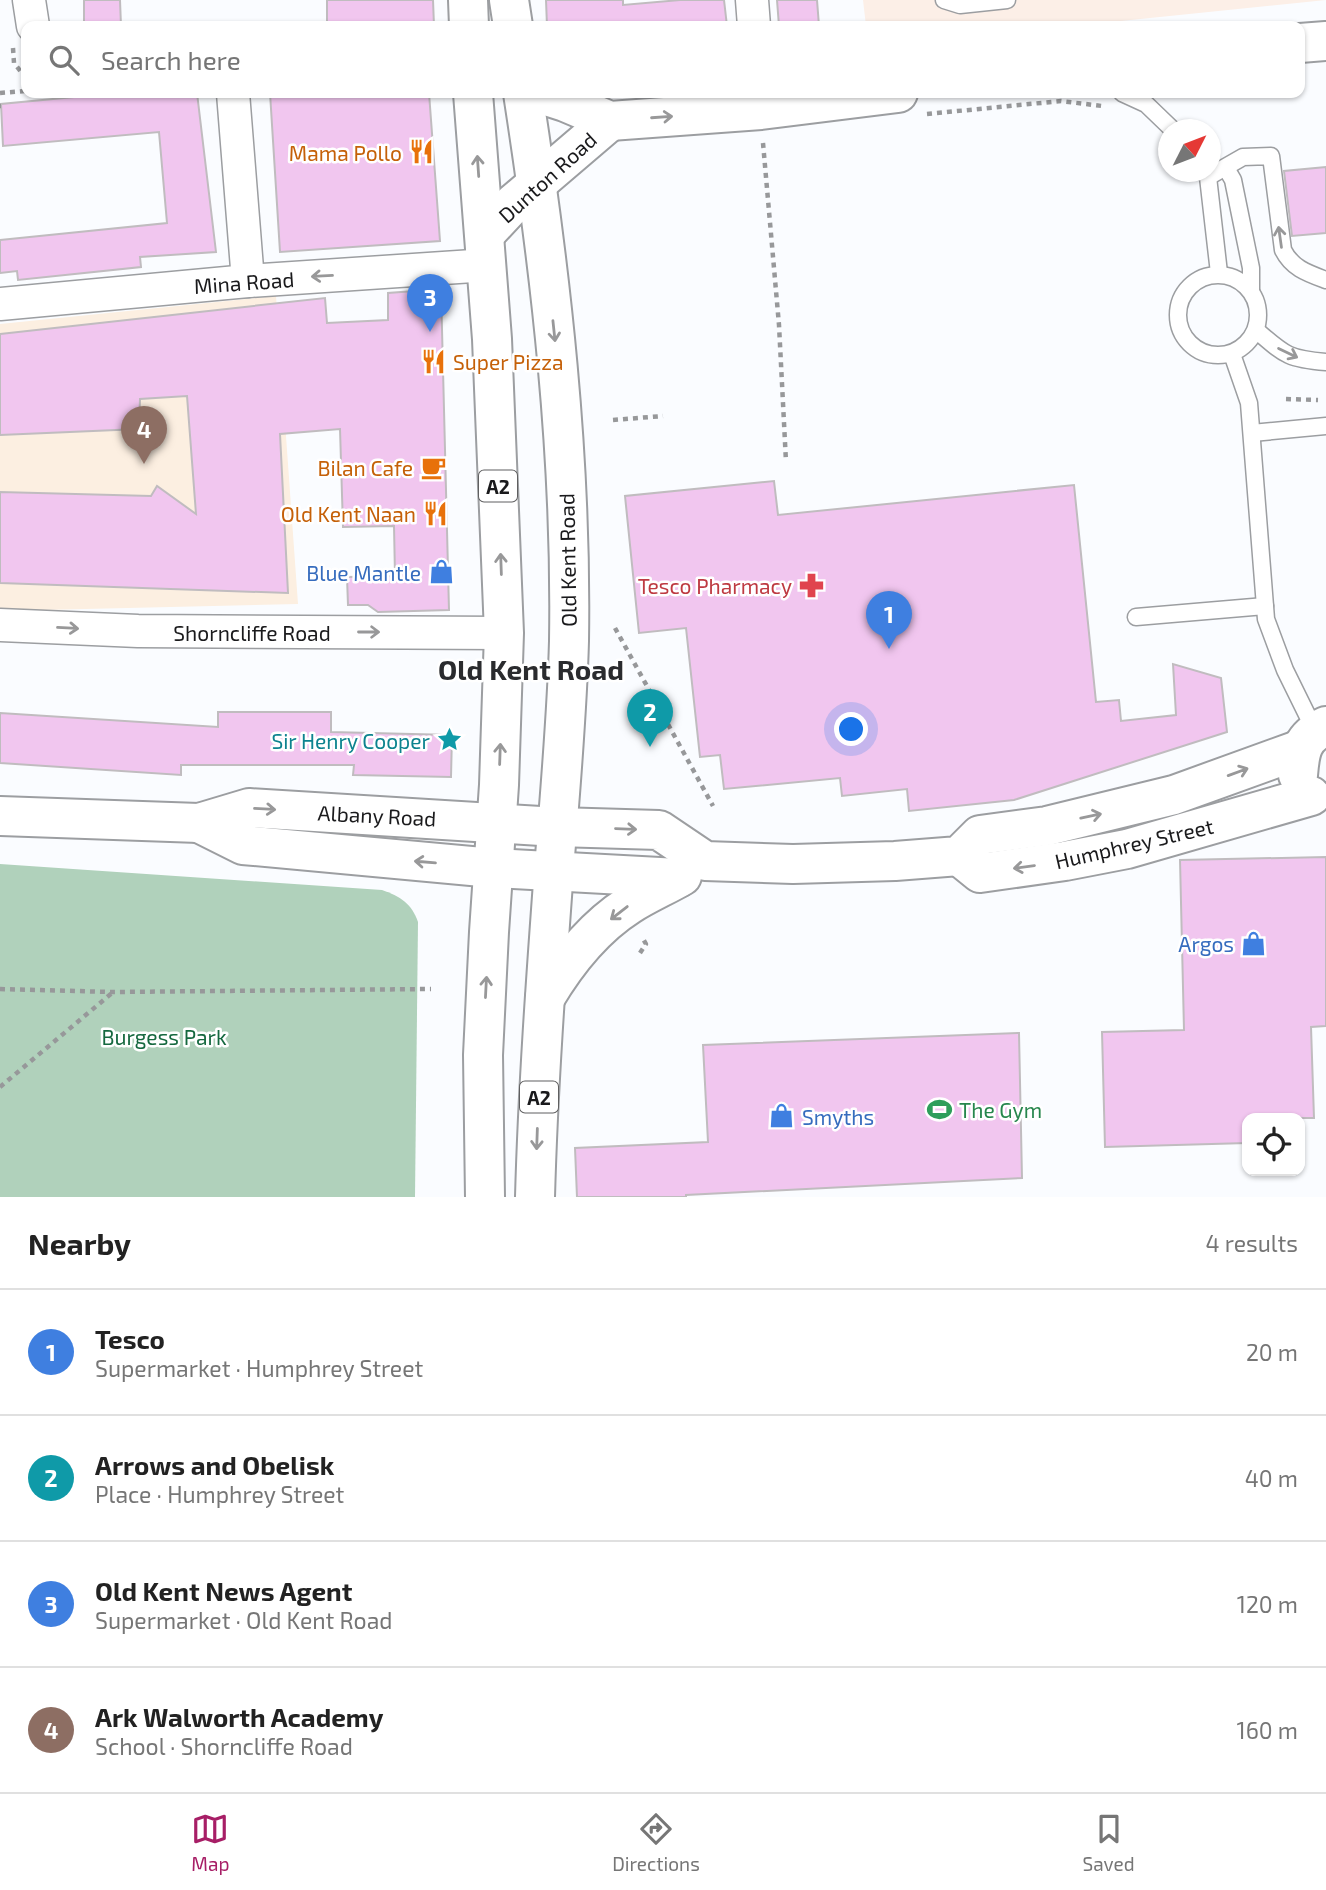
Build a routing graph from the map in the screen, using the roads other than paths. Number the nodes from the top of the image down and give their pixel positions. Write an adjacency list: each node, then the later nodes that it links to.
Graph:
1 (29, 0): 7 (street)
2 (468, 0): 8 (main road)
3 (509, 0): 9 (main road)
4 (752, 0): 10 (street)
5 (944, 0): 6 (lane)
6 (1007, 0)
7 (32, 21)
8 (469, 21)
9 (512, 21)
10 (754, 21)
11 (1326, 41): 12 (main road)
12 (1305, 43)
13 (233, 98): 29 (street)
14 (473, 98): 26 (main road, A2, one-way to 14)
15 (524, 98): 25 (main road, Old Kent Road / A2)
16 (553, 98): 21 (main road, Dunton Road)
17 (1133, 98): 20 (lane)
18 (911, 104): 19 (main road, Dunton Road)
19 (761, 113): 21 (main road, Dunton Road, one-way to 19)
20 (1162, 119)
21 (610, 121): 25 (main road, Dunton Road)
22 (1226, 168): 23 (lane); 28 (lane, one-way to 22); 30 (lane)
23 (1221, 170)
24 (1207, 182): 27 (lane)
25 (535, 184): 26 (main road, Dunton Road); 46 (main road, Old Kent Road / A2, one-way to 46)
26 (486, 249): 29 (street, Mina Road, one-way to 29); 40 (main road, A2, one-way to 26)
27 (1219, 273): 30 (lane); 33 (lane)
28 (1326, 280)
29 (248, 281): 31 (street, Mina Road)
30 (1251, 290): 32 (lane)
31 (0, 304)
32 (1256, 330): 33 (lane); 34 (lane, one-way to 34)
33 (1232, 354): 36 (lane)
34 (1326, 362)
35 (1326, 426): 36 (lane)
36 (1252, 433): 37 (lane)
37 (1265, 606): 38 (lane); 41 (lane)
38 (1136, 617)
39 (0, 625): 40 (street, Shorncliffe Road, one-way to 40)
40 (504, 633): 44 (main road, A2, one-way to 40)
41 (1314, 735): 42 (main road); 47 (main road, Humphrey Street, one-way to 41)
42 (1318, 801): 47 (main road, Humphrey Street, one-way to 47)
43 (0, 816): 45 (main road, Albany Road)
44 (497, 822): 45 (main road, Albany Road, one-way to 44); 46 (main road, Albany Road); 48 (main road, A2)
45 (199, 823): 48 (main road, Albany Road, one-way to 45)
46 (558, 827): 49 (main road, one-way to 49); 50 (main road, Old Kent Road / A2)
47 (959, 856): 49 (main road)
48 (493, 868): 50 (main road); 52 (main road, A2, one-way to 48)
49 (692, 869): 50 (main road); 51 (main road, one-way to 51)
50 (554, 872): 51 (main road, Old Kent Road / A2)
51 (545, 998): 53 (main road, Old Kent Road / A2, one-way to 53)
52 (485, 1197)
53 (535, 1197)

